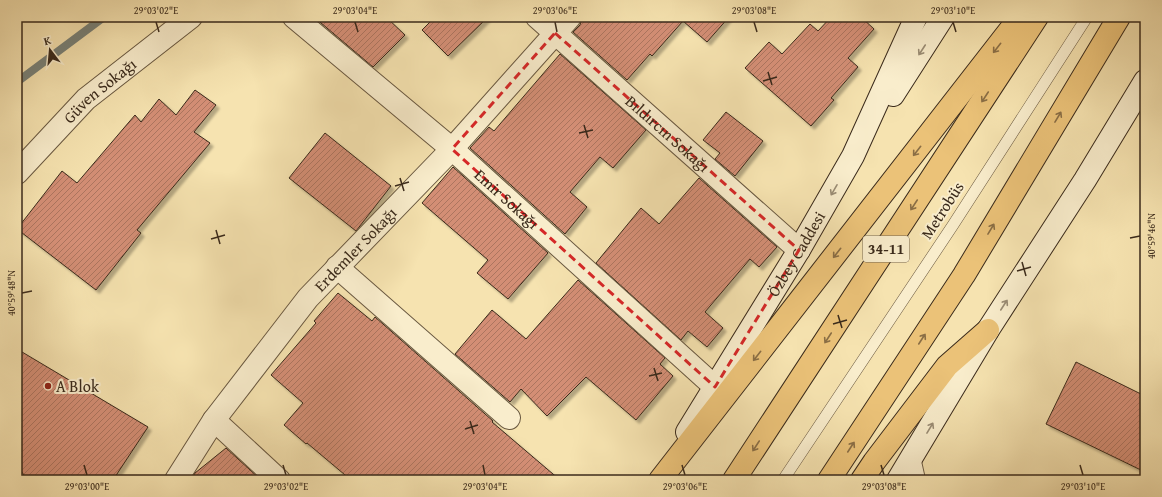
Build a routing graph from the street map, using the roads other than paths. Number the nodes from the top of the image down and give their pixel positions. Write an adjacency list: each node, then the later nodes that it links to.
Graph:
1 (191, 17): 16 (street, Güven Sokağı)
2 (294, 17): 14 (street, Emir Sokağı)
3 (537, 17): 11 (street, Bıldırcın Sokağı)
4 (570, 17): 11 (street, Erdemler Sokağı)
5 (916, 17): 15 (street, Özbey Caddesi)
6 (943, 17): 15 (street, one-way to 15)
7 (1020, 17): 27 (highway, one-way to 27)
8 (1037, 17): 28 (highway, 34-11, one-way to 28)
9 (1087, 17): 29 (lane, Metrobüs)
10 (1117, 21): 30 (highway, one-way to 10)
11 (555, 33): 14 (street, Erdemler Sokağı); 18 (street, Bıldırcın Sokağı)
12 (1145, 81): 17 (street)
13 (1145, 106): 17 (street)
14 (452, 149): 19 (street, Erdemler Sokağı); 21 (street, Emir Sokağı)
15 (853, 156): 18 (street, Özbey Caddesi, one-way to 18)
16 (17, 173)
17 (1084, 180): 20 (street, one-way to 17)
18 (799, 250): 21 (street, Özbey Caddesi)
19 (337, 267): 22 (street); 23 (street, Erdemler Sokağı)
20 (988, 330): 24 (street, one-way to 20); 31 (highway)
21 (715, 387): 27 (street, Özbey Caddesi)
22 (509, 418)
23 (214, 420): 25 (street, Erdemler Sokağı); 26 (street)
24 (912, 471): 32 (street)
25 (176, 480)
26 (280, 480)
27 (659, 480)
28 (734, 480)
29 (783, 480)
30 (829, 480)
31 (862, 480)
32 (898, 480)

